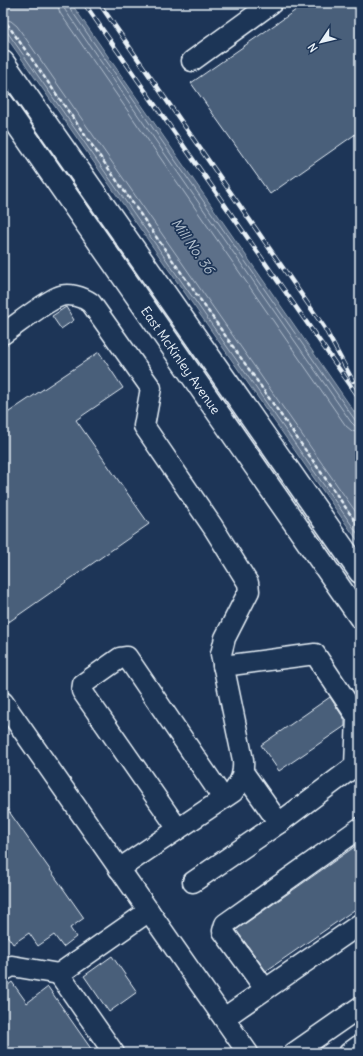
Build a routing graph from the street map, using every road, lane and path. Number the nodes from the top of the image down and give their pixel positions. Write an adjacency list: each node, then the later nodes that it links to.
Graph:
1 (272, 3): 3 (lane)
2 (3, 18): 7 (path)
3 (192, 61)
4 (3, 62): 8 (main road, East McKinley Avenue)
5 (3, 104): 9 (main road, East McKinley Avenue)
6 (3, 334): 10 (lane)
7 (360, 528)
8 (360, 572)
9 (360, 617)
10 (223, 666): 12 (lane); 14 (lane)
11 (3, 702): 17 (lane)
12 (244, 772): 13 (lane); 14 (lane)
13 (223, 798): 16 (lane); 16 (lane)
14 (279, 823): 18 (lane)
15 (360, 828): 23 (lane)
16 (178, 829): 17 (lane)
17 (120, 869): 19 (lane)
18 (193, 882)
19 (150, 911): 22 (lane); 25 (lane)
20 (360, 924): 23 (lane)
21 (3, 971): 22 (lane)
22 (59, 974): 27 (lane)
23 (265, 990): 25 (lane)
24 (360, 1007): 29 (lane)
25 (224, 1018): 28 (lane)
26 (360, 1045): 30 (lane)
27 (114, 1053)
28 (248, 1053)
29 (294, 1053)
30 (349, 1053)

